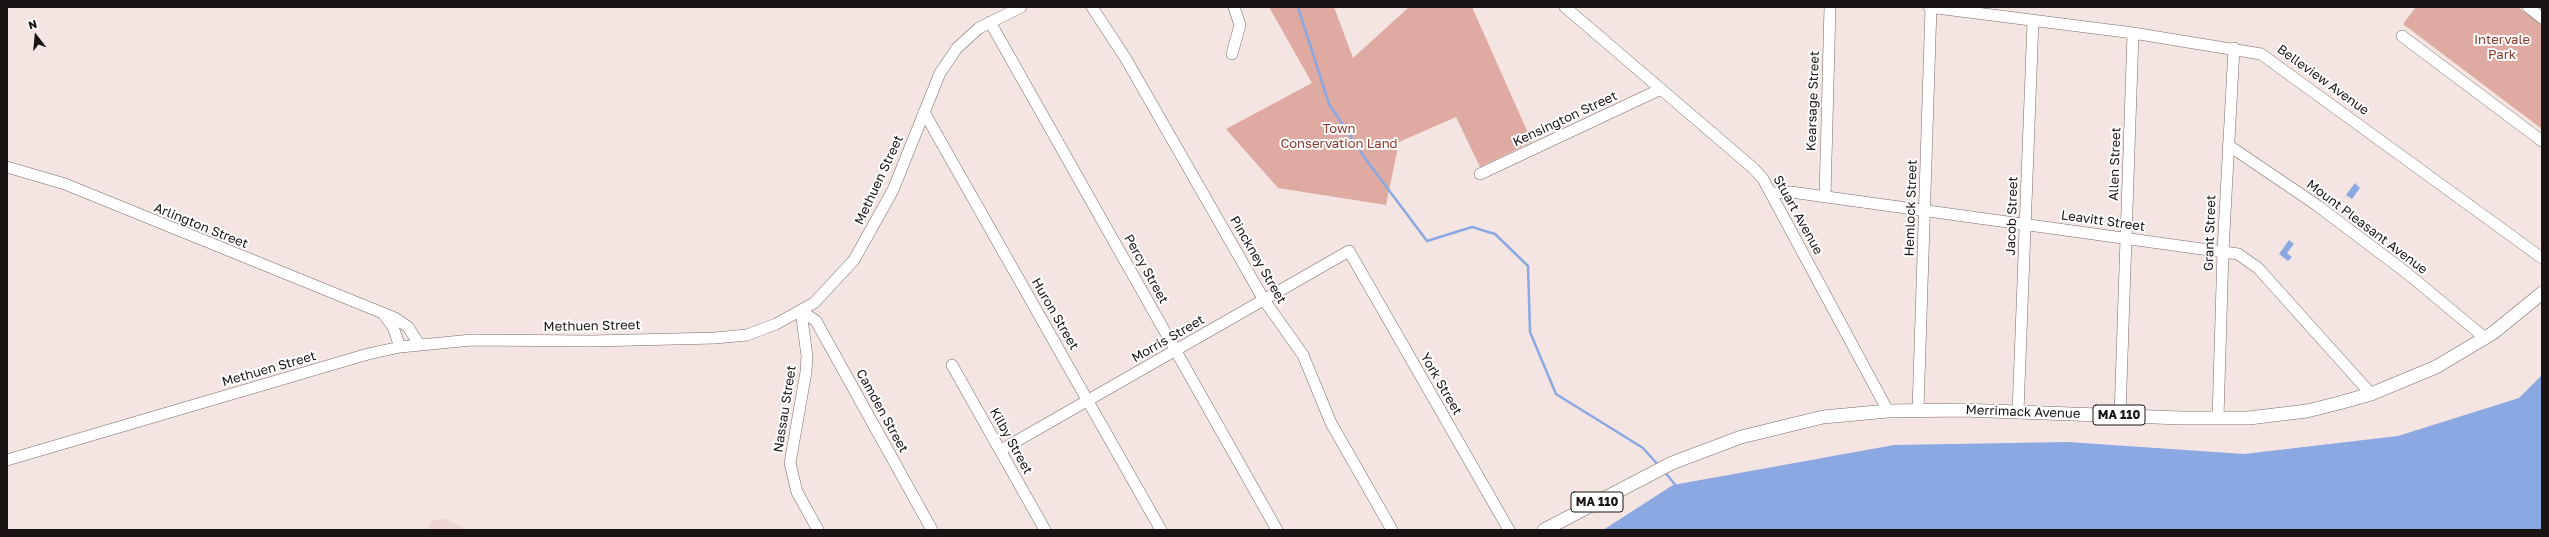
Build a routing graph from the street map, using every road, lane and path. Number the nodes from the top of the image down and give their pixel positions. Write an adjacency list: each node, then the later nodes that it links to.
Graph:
1 (1020, 7): 10 (street, Methuen Street)
2 (1092, 7): 30 (street, Pinckney Street)
3 (1234, 7): 14 (street)
4 (1565, 7): 15 (street, Stuart Avenue)
5 (1830, 7): 22 (street, Kearsage Street)
6 (1930, 7): 9 (street, Belleview Avenue); 23 (street, Hemlock Street)
7 (2528, 7): 8 (street)
8 (2542, 18)
9 (2033, 21): 11 (street, Belleview Avenue); 24 (street, Jacob Street)
10 (990, 22): 16 (street, Methuen Street); 36 (street, Percy Street)
11 (2133, 33): 13 (street, Belleview Avenue); 25 (street, Allen Street)
12 (2402, 36): 17 (street)
13 (2234, 48): 18 (street, Grant Street); 28 (street, Belleview Avenue)
14 (1232, 54)
15 (1661, 89): 20 (street, Kensington Street); 21 (street, Stuart Avenue)
16 (924, 112): 31 (street, Methuen Street); 39 (street, Huron Street)
17 (2542, 141)
18 (2228, 145): 27 (street, Grant Street); 33 (street, Mount Pleasant Avenue)
19 (7, 167): 32 (street, Arlington Street)
20 (1480, 174)
21 (1772, 193): 22 (street, Leavitt Street); 41 (street, Stuart Avenue)
22 (1825, 197): 23 (street, Leavitt Street)
23 (1925, 210): 24 (street, Leavitt Street); 40 (street, Hemlock Street)
24 (2025, 224): 25 (street, Leavitt Street); 42 (street, Jacob Street)
25 (2126, 238): 27 (street, Leavitt Street); 43 (street, Allen Street)
26 (1349, 251): 30 (street, Morris Street); 53 (street, York Street)
27 (2223, 251): 38 (street, Leavitt Street); 44 (street, Grant Street)
28 (2542, 258)
29 (2542, 293): 33 (main road, Merrimack Avenue / MA 110)
30 (1264, 300): 36 (street, Morris Street); 52 (street, Pinckney Street)
31 (801, 312): 34 (street, Methuen Street); 47 (street, Nassau Street); 48 (street, Camden Street)
32 (384, 315): 34 (street, Arlington Street); 35 (street)
33 (2485, 338): 38 (main road, Merrimack Avenue / MA 110)
34 (419, 344): 35 (street, Methuen Street)
35 (400, 347): 46 (street, Methuen Street)
36 (1176, 350): 39 (street, Morris Street); 51 (street, Percy Street)
37 (952, 365): 45 (street, Kilby Street)
38 (2371, 394): 44 (main road, Merrimack Avenue / MA 110)
39 (1088, 401): 45 (street, Morris Street); 50 (street, Huron Street)
40 (1918, 410): 41 (main road, Merrimack Avenue / MA 110); 42 (main road, Merrimack Avenue / MA 110)
41 (1888, 411): 54 (main road, Merrimack Avenue / MA 110)
42 (2018, 412): 43 (main road, Merrimack Avenue / MA 110)
43 (2120, 416): 44 (main road, Merrimack Avenue / MA 110)
44 (2218, 418)
45 (1001, 450): 49 (street, Kilby Street)
46 (7, 460)
47 (818, 530)
48 (932, 530)
49 (1046, 530)
50 (1161, 530)
51 (1277, 530)
52 (1392, 530)
53 (1509, 530)
54 (1544, 530)

